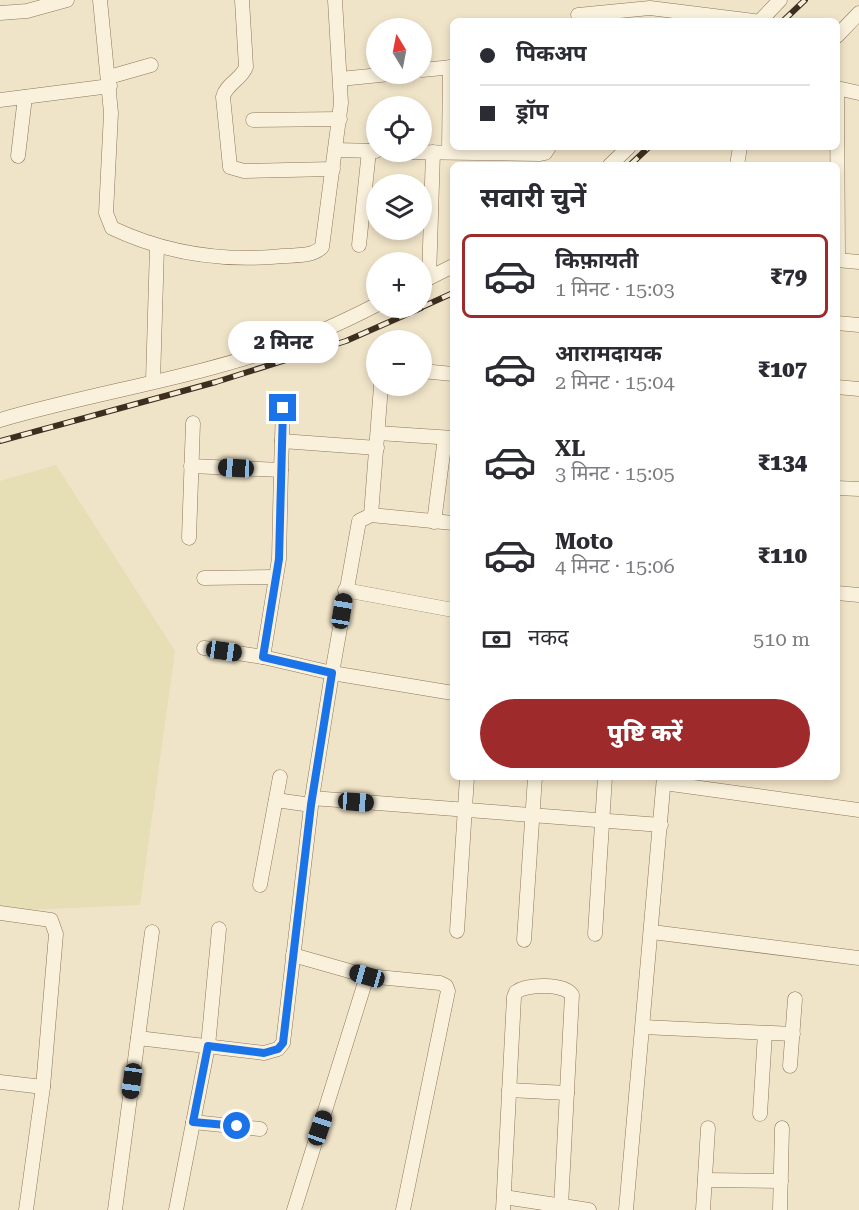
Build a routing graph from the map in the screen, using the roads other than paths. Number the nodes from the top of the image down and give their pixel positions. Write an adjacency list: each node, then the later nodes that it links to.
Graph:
1 (67, 0): 8 (street)
2 (99, 0): 19 (street)
3 (242, 0): 36 (street)
4 (335, 0): 18 (street)
5 (584, 0): 10 (street)
6 (780, 0): 12 (street)
7 (650, 4): 10 (street); 11 (street)
8 (0, 13)
9 (859, 13): 13 (street)
10 (577, 18)
11 (736, 18)
12 (763, 18)
13 (840, 33)
14 (152, 65): 19 (street)
15 (450, 67): 16 (street)
16 (432, 69)
17 (366, 76): 18 (street)
18 (340, 79): 25 (street)
19 (109, 82): 22 (street); 38 (street)
20 (840, 89): 21 (street)
21 (859, 93)
22 (25, 97): 23 (street); 33 (street)
23 (0, 100)
24 (450, 110): 32 (street)
25 (340, 119): 26 (street); 27 (street)
26 (252, 120)
27 (336, 150): 30 (street); 36 (street)
28 (547, 150): 32 (street)
29 (626, 150): 35 (street)
30 (366, 151)
31 (433, 152): 32 (street); 39 (street)
32 (449, 152)
33 (18, 156)
34 (371, 162): 37 (street)
35 (613, 162)
36 (333, 169): 38 (street)
37 (359, 245)
38 (157, 247): 49 (street)
39 (427, 252)
40 (840, 260): 41 (street)
41 (859, 262)
42 (450, 268): 43 (street)
43 (432, 276)
44 (366, 310): 49 (street)
45 (840, 323): 46 (street)
46 (859, 324)
47 (432, 372): 48 (street)
48 (450, 374)
49 (153, 381): 54 (street)
50 (840, 387): 51 (street)
51 (859, 389)
52 (380, 396): 56 (street)
53 (283, 408): 58 (street)
54 (0, 420)
55 (193, 423): 60 (street)
56 (378, 433): 57 (street); 59 (street)
57 (449, 438): 65 (street)
58 (282, 441): 59 (street); 61 (street)
59 (376, 448): 64 (street)
60 (191, 466): 61 (street); 67 (street)
61 (280, 470): 68 (street)
62 (840, 488): 63 (street)
63 (859, 489)
64 (371, 516): 65 (street); 70 (street)
65 (434, 522): 66 (street)
66 (450, 524)
67 (189, 538)
68 (275, 577): 69 (street); 75 (street)
69 (204, 578)
70 (345, 590): 73 (street); 76 (street)
71 (840, 592): 72 (street)
72 (859, 595)
73 (450, 609)
74 (204, 648): 75 (street)
75 (263, 657): 76 (street)
76 (332, 673): 77 (street); 84 (street)
77 (450, 693)
78 (280, 777): 83 (street)
79 (467, 780): 85 (street)
80 (535, 780): 87 (street)
81 (605, 780): 88 (street)
82 (664, 780): 86 (street); 89 (street)
83 (276, 800): 84 (street); 90 (street)
84 (312, 802): 85 (street); 98 (street)
85 (465, 810): 87 (street); 93 (street)
86 (859, 810)
87 (532, 815): 88 (street); 97 (street)
88 (602, 820): 89 (street); 96 (street)
89 (660, 825): 95 (street)
90 (260, 885)
91 (0, 913): 109 (street)
92 (219, 929): 106 (street)
93 (457, 931)
94 (152, 932): 105 (street)
95 (652, 932): 99 (street); 102 (street)
96 (595, 934)
97 (524, 940)
98 (293, 955): 100 (street); 106 (street)
99 (859, 958)
100 (367, 976): 125 (street); 126 (street)
101 (795, 999): 104 (street)
102 (643, 1027): 103 (street); 128 (street)
103 (765, 1033): 104 (street); 112 (street)
104 (792, 1034): 107 (street)
105 (138, 1038): 106 (street); 123 (street)
106 (208, 1046): 113 (street)
107 (790, 1066)
108 (0, 1082): 109 (street)
109 (43, 1087): 122 (street)
110 (509, 1090): 111 (street); 111 (street); 119 (street)
111 (567, 1093): 120 (street)
112 (760, 1114)
113 (193, 1122): 116 (street); 124 (street)
114 (708, 1128): 117 (street)
115 (782, 1128): 118 (street)
116 (260, 1129)
117 (705, 1180): 118 (street); 129 (street)
118 (781, 1181): 130 (street)
119 (503, 1204): 121 (street)
120 (561, 1206): 121 (street); 127 (street)
121 (545, 1207)
122 (26, 1210)
123 (116, 1210)
124 (176, 1210)
125 (294, 1210)
126 (402, 1210)
127 (589, 1210)
128 (626, 1210)
129 (703, 1210)
130 (780, 1210)

